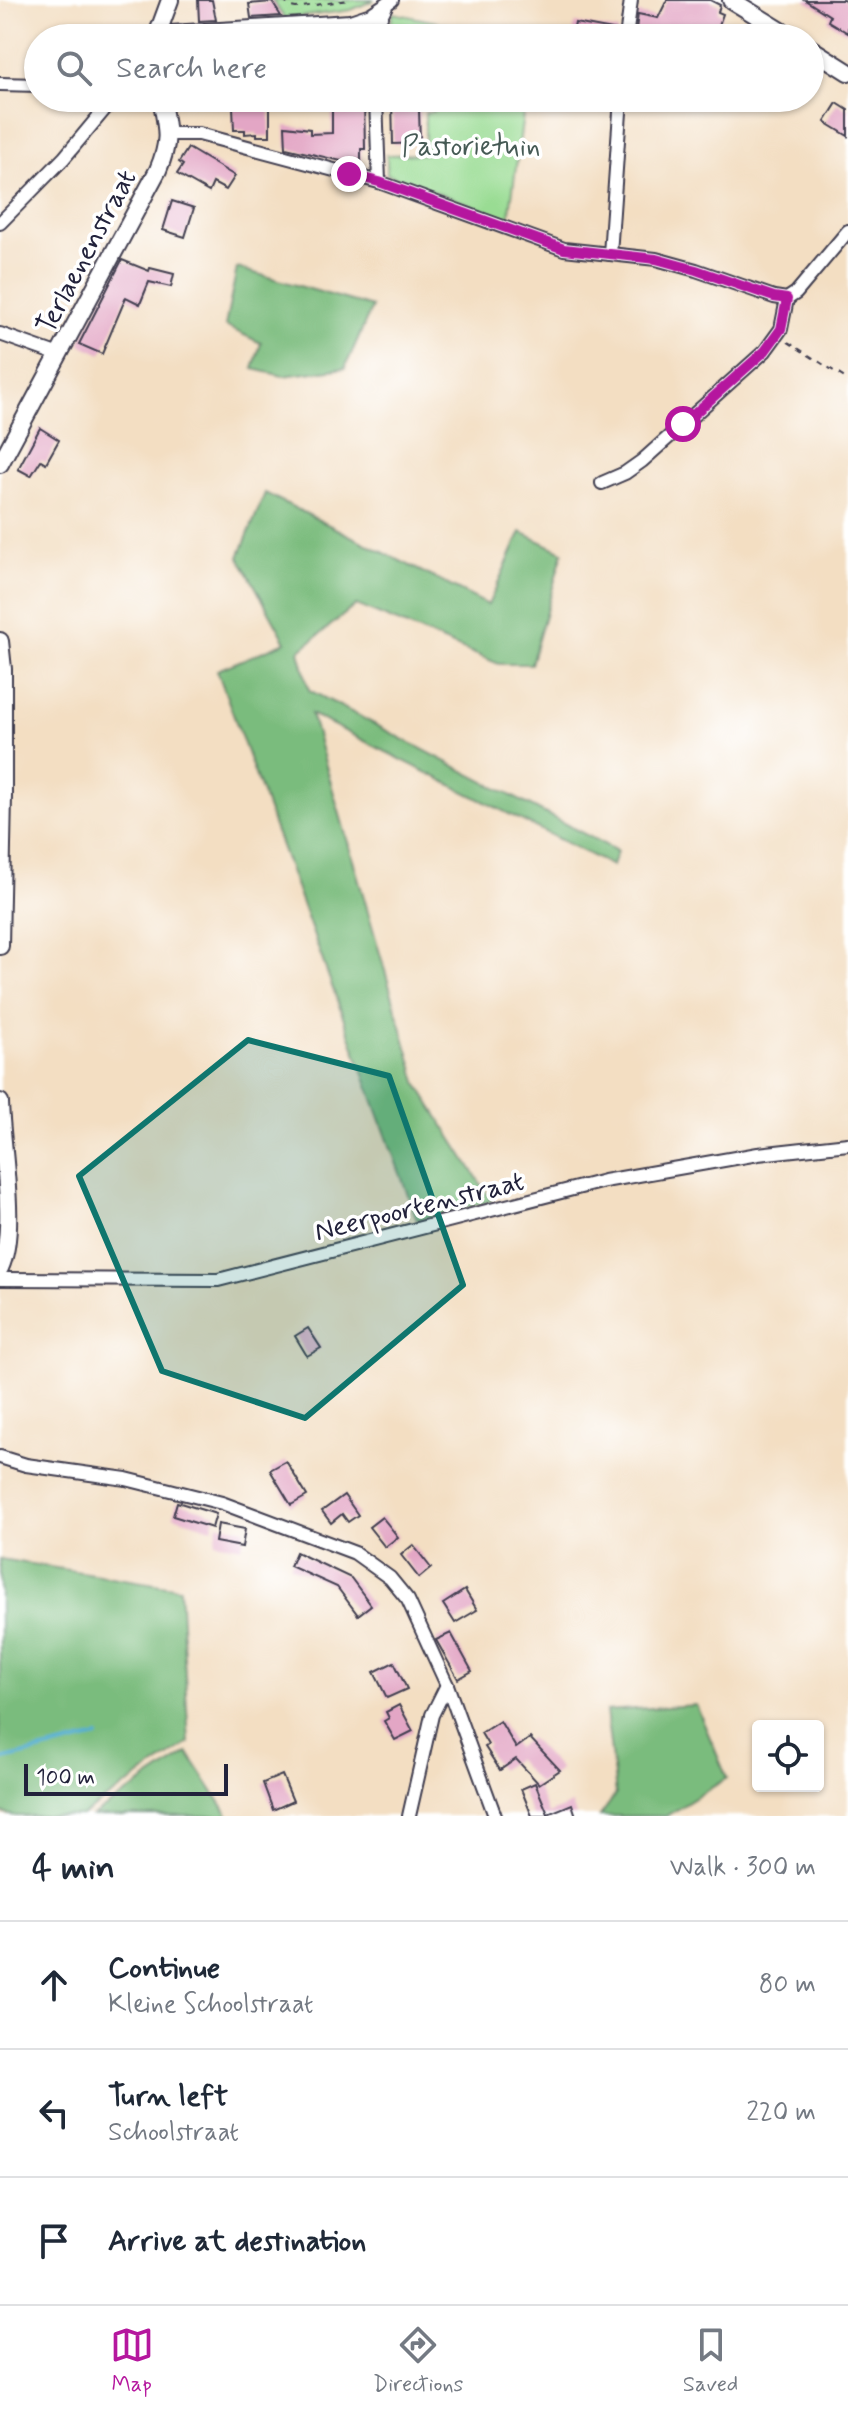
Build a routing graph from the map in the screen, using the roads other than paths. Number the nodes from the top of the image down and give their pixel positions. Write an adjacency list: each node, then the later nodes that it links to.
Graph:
1 (170, 0): 6 (street)
2 (631, 0): 10 (street)
3 (731, 0): 11 (street)
4 (389, 3): 5 (street); 9 (street)
5 (350, 21): 7 (street); 8 (street)
6 (162, 24)
7 (301, 24)
8 (355, 24)
9 (377, 24)
10 (628, 24)
11 (770, 24)
12 (824, 57): 13 (street)
13 (848, 72)
14 (0, 84): 15 (street)
15 (24, 85)
16 (102, 112): 22 (street)
17 (164, 112): 20 (street)
18 (376, 112): 21 (street)
19 (620, 112): 24 (street)
20 (169, 134): 21 (street); 27 (street, Terlaenenstraat)
21 (379, 182): 24 (street)
22 (0, 223)
23 (848, 231): 25 (street)
24 (610, 254): 25 (street)
25 (787, 299): 29 (street)
26 (0, 334): 27 (street)
27 (59, 355): 28 (street, Terlaenenstraat)
28 (0, 464)
29 (602, 483)
30 (0, 641): 31 (street)
31 (0, 946)
32 (0, 1102): 34 (street)
33 (848, 1144): 35 (street, Neerpoortenstraat)
34 (0, 1268)
35 (0, 1279)
36 (0, 1457): 37 (street)
37 (447, 1685): 38 (street); 39 (street)
38 (409, 1816)
39 (495, 1816)

